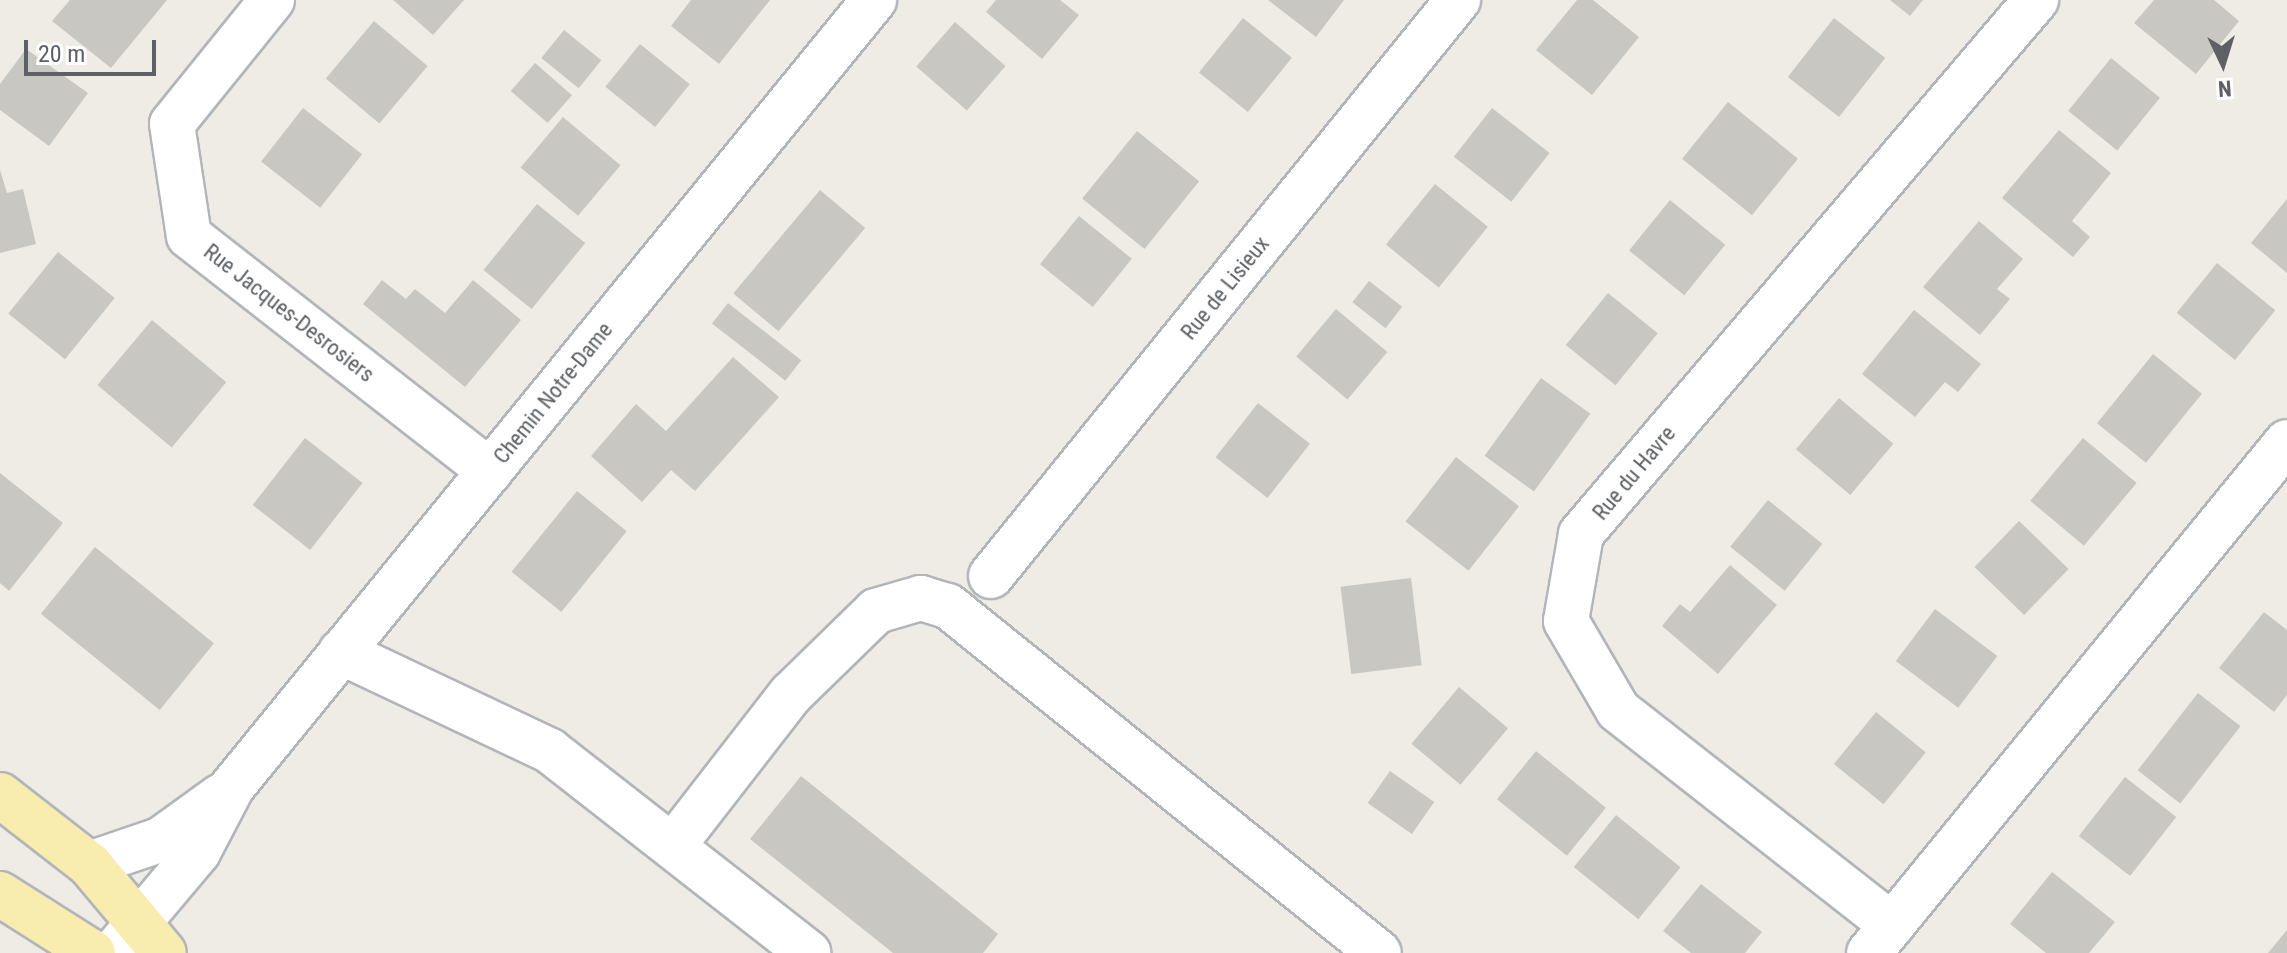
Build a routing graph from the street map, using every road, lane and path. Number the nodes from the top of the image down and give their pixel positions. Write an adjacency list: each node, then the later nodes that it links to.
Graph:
1 (272, 0): 6 (street, Rue Jacques-Desrosiers)
2 (874, 0): 6 (street, Chemin Notre-Dame)
3 (1458, 0): 7 (street, Rue de Lisieux)
4 (2036, 0): 14 (street, Rue du Havre)
5 (2287, 442): 14 (street, Rue du Havre)
6 (490, 471): 8 (street, Chemin Notre-Dame)
7 (991, 576)
8 (341, 652): 9 (street, Chemin Notre-Dame); 11 (street)
9 (232, 787): 12 (street, Chemin Notre-Dame); 15 (street, Chemin Notre-Dame)
10 (0, 795): 12 (main road)
11 (676, 842): 17 (street); 18 (street)
12 (89, 864): 15 (main road)
13 (0, 894): 16 (main road)
14 (1881, 939)
15 (139, 943)
16 (93, 953)
17 (809, 953)
18 (1379, 953)

